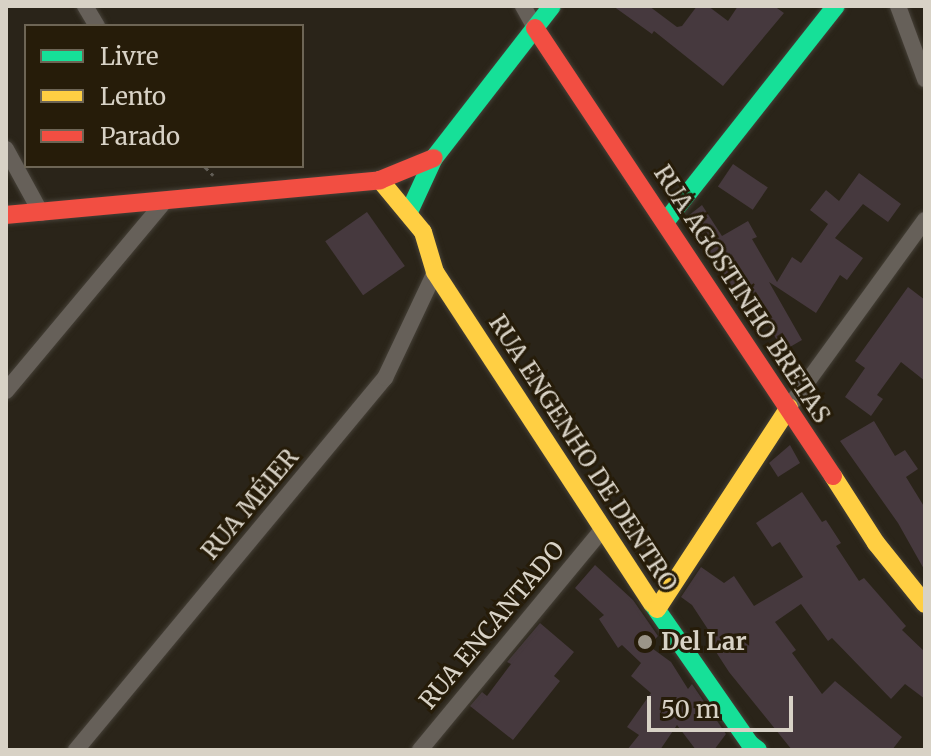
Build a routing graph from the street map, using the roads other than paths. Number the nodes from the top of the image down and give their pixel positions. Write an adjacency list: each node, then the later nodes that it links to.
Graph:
1 (85, 6): 6 (street)
2 (523, 6): 7 (street, RUA AGOSTINHO BRETAS)
3 (552, 6): 7 (street)
4 (836, 6): 17 (street)
5 (898, 6): 8 (street)
6 (96, 24)
7 (535, 28): 10 (street); 17 (street, RUA AGOSTINHO BRETAS)
8 (925, 79)
9 (6, 149): 14 (street)
10 (434, 158): 11 (street); 13 (street)
11 (380, 180): 12 (street); 13 (street, RUA ENGENHO DE DENTRO)
12 (164, 202): 14 (street); 20 (street)
13 (409, 212): 19 (street, RUA ENGENHO DE DENTRO)
14 (35, 214): 15 (street); 18 (street)
15 (6, 215)
16 (925, 220): 21 (street)
17 (666, 221): 21 (street, RUA AGOSTINHO BRETAS)
18 (6, 226)
19 (435, 272): 22 (street, RUA ENGENHO DE DENTRO); 26 (street, RUA MÉIER)
20 (6, 391)
21 (789, 407): 23 (street, RUA AGOSTINHO BRETAS); 24 (street)
22 (602, 530): 24 (street, RUA ENGENHO DE DENTRO); 27 (street, RUA ENCANTADO)
23 (925, 604)
24 (657, 609): 25 (street, RUA ENGENHO DE DENTRO)
25 (752, 748)
26 (76, 750)
27 (420, 750)

